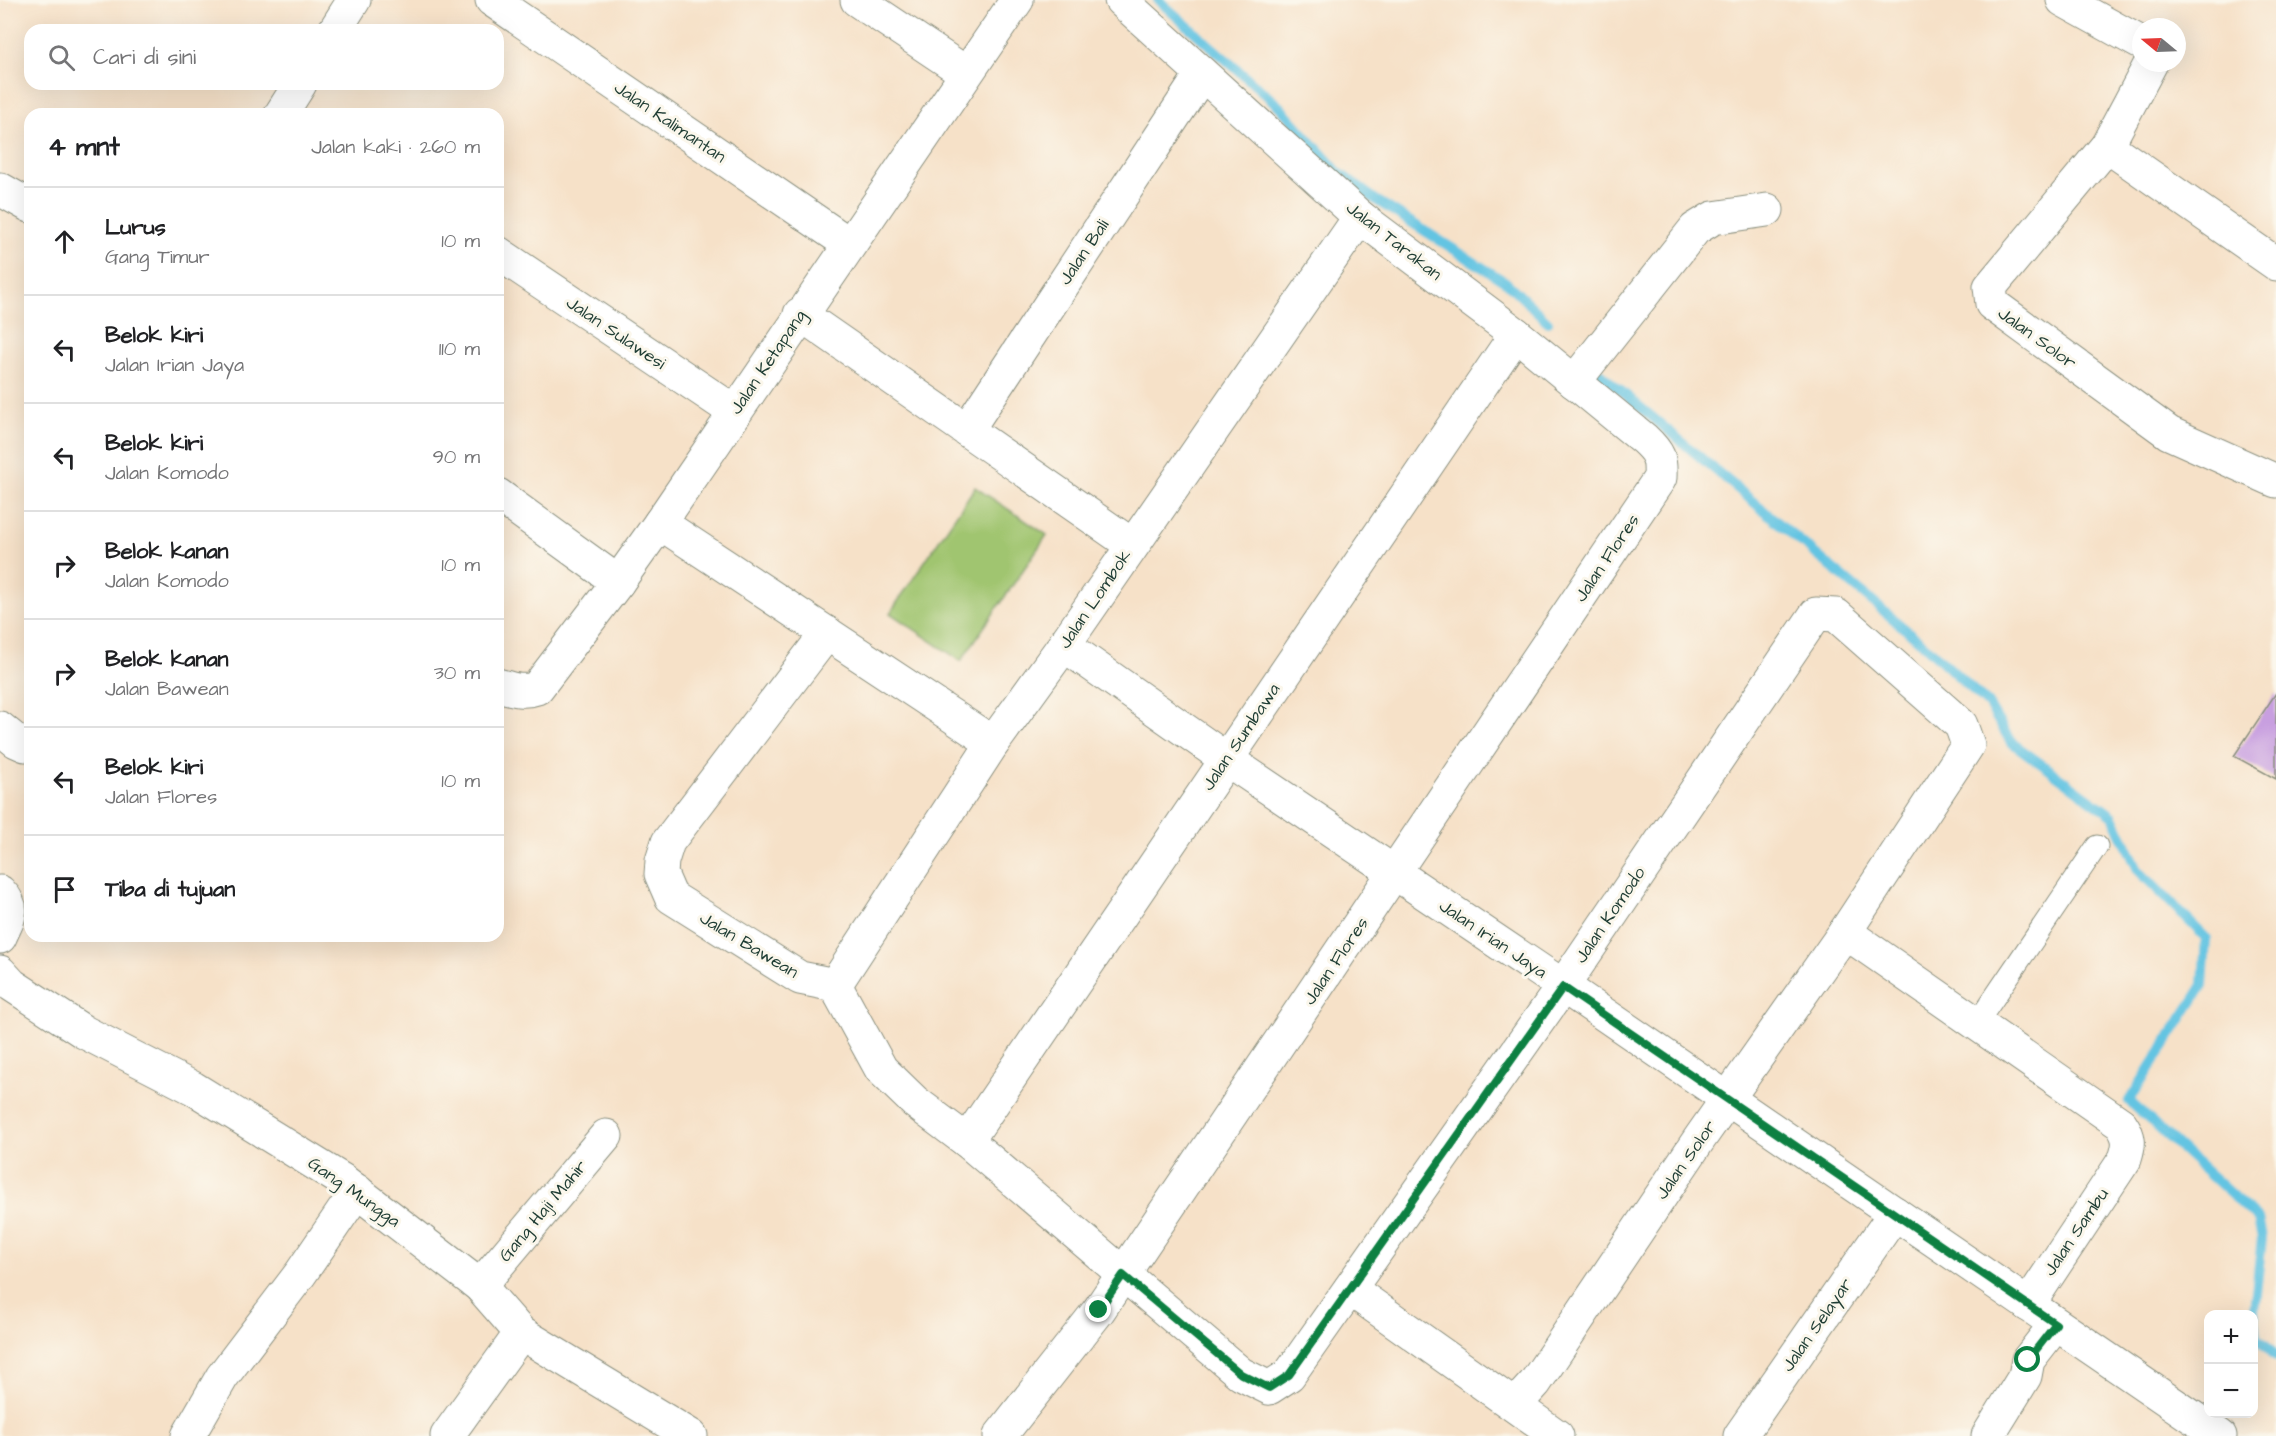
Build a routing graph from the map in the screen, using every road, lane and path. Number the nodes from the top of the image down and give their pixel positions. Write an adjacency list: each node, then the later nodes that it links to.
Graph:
1 (354, 0): 7 (street)
2 (492, 0): 17 (street, Jalan Kalimantan)
3 (857, 0): 10 (street)
4 (1017, 0): 10 (street, Jalan Ketapang)
5 (1120, 0): 11 (street, Jalan Tarakan)
6 (2063, 0): 8 (street)
7 (339, 24)
8 (2132, 38)
9 (2146, 72): 12 (street, Jalan Solor)
10 (966, 73): 17 (street, Jalan Ketapang)
11 (1202, 74): 16 (street, Jalan Tarakan); 24 (street, Jalan Bali)
12 (2107, 146): 19 (street); 26 (street, Jalan Solor)
13 (0, 189): 14 (street)
14 (24, 203)
15 (1767, 210): 22 (street)
16 (1360, 217): 21 (street, Jalan Tarakan); 29 (street, Jalan Lombok)
17 (849, 244): 20 (street, Jalan Ketapang)
18 (504, 258): 23 (street, Jalan Sulawesi)
19 (2276, 264)
20 (800, 314): 23 (street, Jalan Ketapang); 24 (street)
21 (1516, 334): 22 (street, Jalan Tarakan); 38 (street, Jalan Sumbawa)
22 (1574, 382): 25 (street, Jalan Tarakan)
23 (735, 412): 28 (street, Jalan Ketapang)
24 (966, 430): 29 (street)
25 (1660, 478): 40 (street, Jalan Flores)
26 (2276, 481)
27 (504, 499): 30 (street)
28 (660, 523): 30 (street, Jalan Ketapang); 31 (street)
29 (1132, 545): 32 (street, Jalan Lombok)
30 (618, 582): 33 (street, Jalan Ketapang)
31 (827, 633): 35 (street); 45 (street, Jalan Bawean)
32 (1064, 645): 35 (street, Jalan Lombok); 38 (street, Jalan Irian Jaya)
33 (504, 686)
34 (0, 728): 36 (street)
35 (993, 743): 45 (street, Jalan Lombok)
36 (24, 745)
37 (1968, 746): 42 (street, Jalan Solor); 46 (street, Jalan Komodo)
38 (1226, 759): 40 (street, Jalan Irian Jaya); 50 (street, Jalan Sumbawa)
39 (2097, 846): 47 (lane)
40 (1396, 873): 46 (street, Jalan Irian Jaya); 53 (street, Jalan Flores)
41 (0, 892): 43 (street)
42 (1845, 932): 47 (street); 48 (street, Jalan Solor)
43 (0, 937)
44 (0, 972): 51 (street, Gang Mungga)
45 (835, 985): 50 (street)
46 (1563, 987): 48 (street, Jalan Irian Jaya); 55 (street, Jalan Komodo)
47 (1977, 1023): 56 (street, Jalan Sambu)
48 (1728, 1100): 52 (street, Jalan Irian Jaya); 59 (street, Jalan Solor)
49 (606, 1136): 54 (street, Gang Haji Mahir)
50 (967, 1141): 53 (street)
51 (357, 1191): 54 (street, Gang Mungga); 61 (street)
52 (1895, 1213): 56 (street, Jalan Irian Jaya); 65 (street, Jalan Selayar)
53 (1123, 1275): 55 (street, Jalan Komodo); 63 (street, Jalan Flores)
54 (480, 1286): 58 (street, Gang Mungga)
55 (1350, 1289): 59 (street)
56 (2028, 1305): 57 (street, Jalan Irian Jaya)
57 (2060, 1326): 66 (street); 67 (street, Jalan Irian Jaya)
58 (521, 1333): 60 (street, Gang Mungga); 62 (street)
59 (1515, 1405): 64 (street)
60 (672, 1431)
61 (188, 1436)
62 (447, 1436)
63 (1000, 1436)
64 (1557, 1436)
65 (1740, 1436)
66 (1988, 1436)
67 (2220, 1436)

